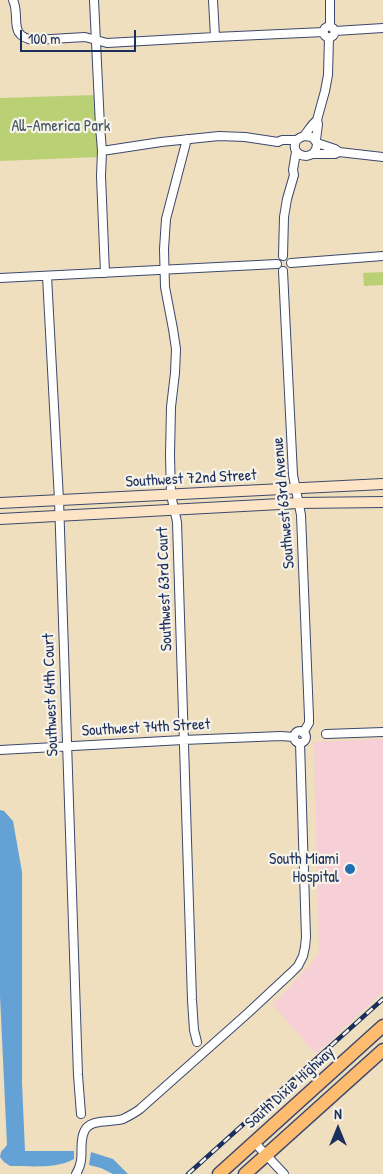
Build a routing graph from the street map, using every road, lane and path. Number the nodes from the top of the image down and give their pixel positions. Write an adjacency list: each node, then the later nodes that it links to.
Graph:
1 (13, 0): 8 (street)
2 (94, 0): 8 (street)
3 (213, 0): 7 (street)
4 (330, 0): 6 (street)
5 (383, 28): 6 (street)
6 (330, 32): 7 (street); 9 (street)
7 (215, 37): 8 (street)
8 (96, 40): 15 (street)
9 (317, 120): 10 (street); 13 (street)
10 (301, 138): 12 (street); 13 (street); 14 (street)
11 (187, 139): 12 (street); 15 (street); 24 (street, Southwest 63rd Court)
12 (278, 142): 14 (street)
13 (316, 142): 16 (street); 17 (street)
14 (296, 150): 17 (street); 19 (street)
15 (102, 151): 26 (street)
16 (339, 152): 17 (street); 18 (street)
17 (310, 155): 19 (street)
18 (383, 157)
19 (294, 175): 20 (street)
20 (283, 256): 22 (street); 23 (street)
21 (383, 256): 22 (street)
22 (291, 263): 25 (street)
23 (276, 264): 24 (street); 25 (street)
24 (164, 269): 26 (street); 31 (street, Southwest 63rd Court)
25 (283, 270): 30 (street, Southwest 63rd Avenue)
26 (105, 273): 27 (street)
27 (47, 276): 28 (street); 32 (street, Southwest 64th Court)
28 (0, 278)
29 (383, 484): 30 (main road, Southwest 72nd Street)
30 (295, 488): 31 (main road, Southwest 72nd Street); 35 (street, Southwest 63rd Avenue)
31 (171, 495): 32 (main road, Southwest 72nd Street); 36 (street, Southwest 63rd Court)
32 (59, 500): 34 (main road, Southwest 72nd Street); 37 (street, Southwest 64th Court)
33 (383, 502): 35 (main road, Southwest 72nd Street)
34 (0, 503)
35 (299, 504): 36 (main road, Southwest 72nd Street); 39 (street, Southwest 63rd Avenue)
36 (174, 510): 37 (main road, Southwest 72nd Street); 43 (street, Southwest 63rd Court)
37 (59, 516): 38 (main road, Southwest 72nd Street); 45 (street, Southwest 64th Court)
38 (0, 519)
39 (303, 732): 42 (street); 44 (street, Southwest 63rd Avenue)
40 (383, 732): 41 (street)
41 (326, 734)
42 (294, 737): 43 (street, Southwest 74th Street); 44 (street)
43 (183, 740): 45 (street, Southwest 74th Street); 48 (street, Southwest 63rd Court)
44 (300, 743): 53 (street, Southwest 63rd Avenue)
45 (67, 746): 46 (street, Southwest 74th Street); 50 (street, Southwest 64th Court)
46 (0, 750)
47 (383, 1026): 51 (highway, South Dixie Highway)
48 (197, 1042)
49 (383, 1050): 52 (highway, South Dixie Highway)
50 (81, 1114)
51 (254, 1142): 52 (street); 54 (highway, South Dixie Highway)
52 (266, 1154): 55 (highway, South Dixie Highway); 56 (street)
53 (76, 1174)
54 (219, 1174)
55 (245, 1174)
56 (284, 1174)

